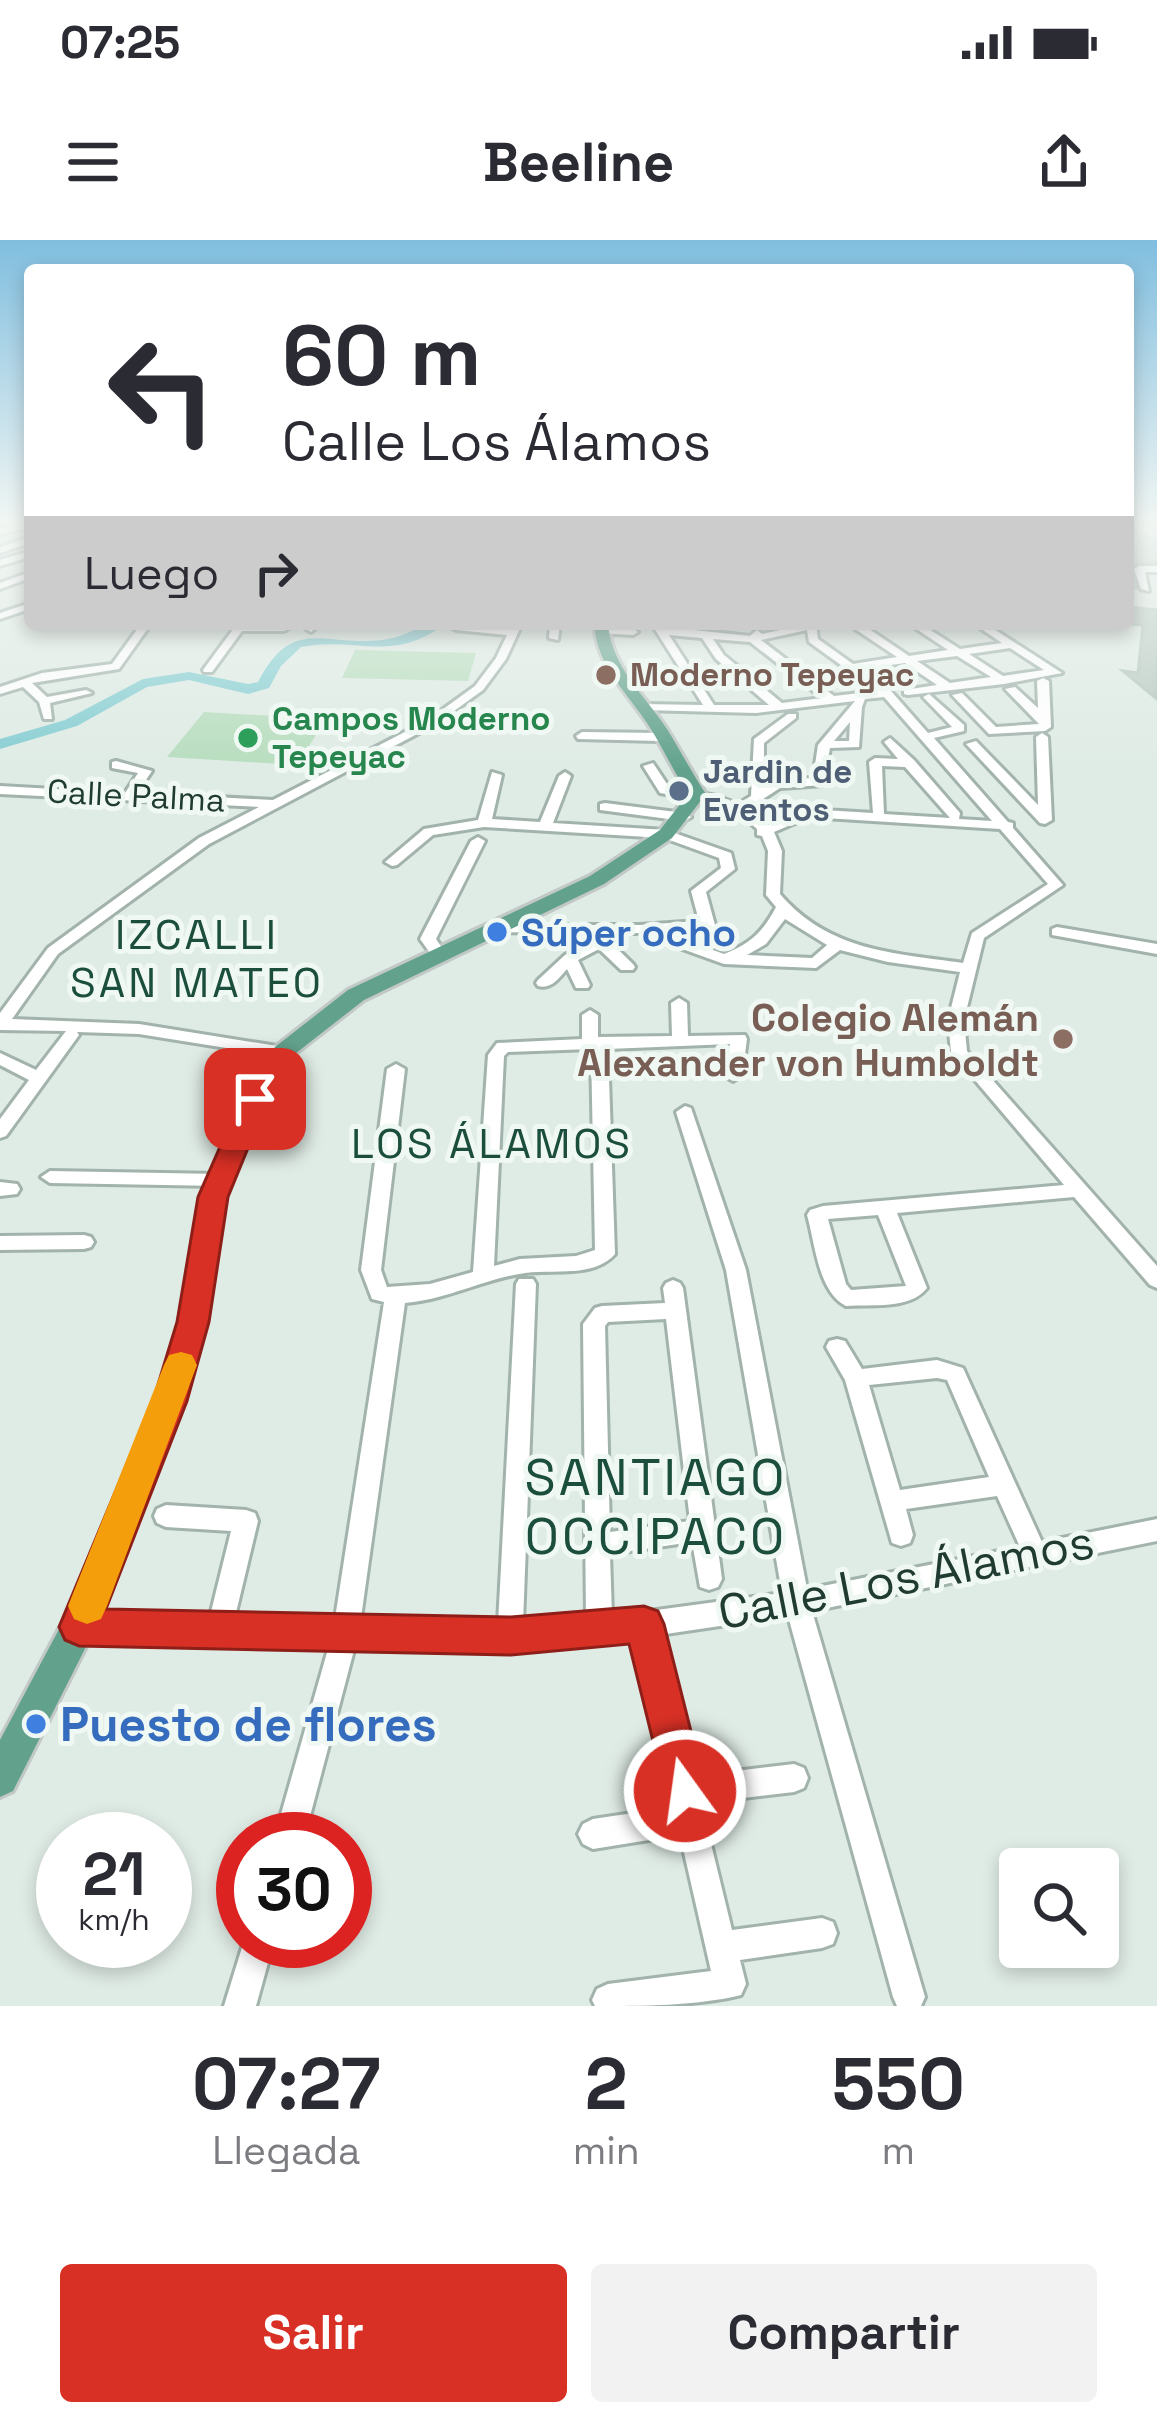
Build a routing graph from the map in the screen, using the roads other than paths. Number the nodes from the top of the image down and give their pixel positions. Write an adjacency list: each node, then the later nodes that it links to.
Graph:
1 (142, 630): 24 (street)
2 (237, 630): 22 (street)
3 (514, 630): 61 (street)
4 (555, 630): 16 (street)
5 (602, 630): 35 (main road)
6 (620, 630): 15 (street)
7 (662, 630): 36 (street)
8 (706, 630): 17 (street); 34 (street)
9 (760, 630): 17 (street)
10 (792, 630): 17 (street)
11 (813, 630): 21 (street)
12 (863, 630): 20 (street)
13 (924, 630): 19 (street)
14 (988, 630): 18 (street)
15 (632, 632)
16 (554, 638)
17 (753, 639): 32 (street)
18 (1010, 645): 19 (street); 23 (street)
19 (959, 652): 20 (street); 25 (street)
20 (904, 659): 21 (street); 27 (street)
21 (853, 667): 30 (street)
22 (208, 670)
23 (1054, 676): 25 (street); 41 (street)
24 (26, 682): 26 (street); 33 (street)
25 (1007, 685): 27 (street); 41 (street)
26 (0, 691)
27 (953, 691): 28 (street); 37 (street)
28 (908, 692)
29 (86, 693): 33 (street)
30 (887, 693): 32 (street); 43 (street)
31 (929, 697): 40 (street)
32 (830, 699): 34 (street)
33 (44, 700): 38 (street)
34 (778, 706): 36 (street)
35 (644, 707): 36 (street); 44 (main road)
36 (711, 709)
37 (974, 713): 40 (street); 41 (street)
38 (48, 716)
39 (791, 716): 60 (street)
40 (948, 716): 43 (street)
41 (1045, 720)
42 (582, 736): 44 (street)
43 (929, 736): 55 (street)
44 (659, 737): 58 (main road)
45 (1042, 737): 54 (street)
46 (890, 742): 49 (street)
47 (972, 744): 54 (street)
48 (824, 745): 48 (street); 60 (street)
49 (910, 763): 57 (street); 64 (street)
50 (116, 765): 59 (street)
51 (649, 766): 58 (street)
52 (496, 775): 66 (street)
53 (565, 776): 67 (street)
54 (1008, 782): 55 (street)
55 (972, 787): 57 (street); 69 (street)
56 (0, 790): 59 (street, Calle Palma)
57 (937, 792): 65 (street)
58 (697, 794): 63 (street); 68 (main road)
59 (129, 796): 61 (street, Calle Palma)
60 (757, 796): 63 (street)
61 (273, 804): 89 (street)
62 (605, 807): 68 (street)
63 (739, 809): 70 (street)
64 (879, 812)
65 (955, 816)
66 (484, 823): 67 (street); 72 (street)
67 (546, 825): 68 (street)
68 (675, 826): 74 (main road); 75 (street)
69 (1008, 826): 70 (street); 84 (street)
70 (762, 832): 73 (street)
71 (478, 841): 80 (street)
72 (392, 862)
73 (782, 909): 79 (street); 82 (street)
74 (494, 928): 77 (street); 80 (main road)
75 (640, 929): 77 (street); 82 (street)
76 (1057, 932): 78 (street)
77 (595, 937): 81 (street); 83 (street)
78 (1156, 948)
79 (831, 951): 82 (street); 84 (street)
80 (438, 954): 93 (main road)
81 (570, 958): 85 (street); 86 (street)
82 (724, 959)
83 (627, 967)
84 (968, 968): 102 (street)
85 (544, 983)
86 (582, 985)
87 (679, 1003): 91 (street)
88 (590, 1015): 92 (street)
89 (0, 1024): 93 (street)
90 (71, 1035): 97 (street)
91 (680, 1039): 92 (street); 96 (street)
92 (594, 1042): 106 (street); 106 (street)
93 (283, 1052): 101 (main road)
94 (0, 1058): 97 (street)
95 (396, 1069): 109 (street)
96 (733, 1076)
97 (38, 1078): 99 (street)
98 (685, 1112): 121 (street)
99 (0, 1132)
100 (50, 1177): 101 (street)
101 (220, 1180): 123 (main road)
102 (1078, 1190): 103 (street); 107 (street)
103 (885, 1208): 103 (street)
104 (84, 1242): 105 (street)
105 (0, 1243)
106 (482, 1274): 109 (street)
107 (1157, 1280)
108 (526, 1284): 127 (street)
109 (395, 1298): 126 (street)
110 (837, 1347): 111 (street)
111 (856, 1378): 112 (street); 113 (street)
112 (1004, 1485): 113 (street); 119 (street)
113 (892, 1501): 117 (street)
114 (166, 1516): 125 (street)
115 (702, 1530): 118 (street); 118 (street); 120 (street)
116 (1157, 1530): 119 (street, Calle Los Álamos)
117 (901, 1535)
118 (597, 1545): 124 (street)
119 (1035, 1554): 121 (street, Calle Los Álamos)
120 (709, 1579)
121 (796, 1600): 122 (street, Calle Los Álamos); 137 (street)
122 (644, 1624): 124 (street, Calle Los Álamos); 131 (street)
123 (79, 1627): 125 (street, Calle Los Álamos); 128 (main road)
124 (599, 1630): 127 (street, Calle Los Álamos)
125 (219, 1632): 126 (street, Calle Los Álamos)
126 (345, 1636): 127 (street, Calle Los Álamos); 132 (street)
127 (511, 1636)
128 (13, 1736): 129 (main road)
129 (0, 1778)
130 (794, 1778): 131 (street)
131 (688, 1805): 133 (street); 135 (street)
132 (296, 1812)
133 (593, 1834)
134 (822, 1933): 135 (street)
135 (721, 1947): 138 (street)
136 (251, 1968): 139 (street)
137 (909, 1997)
138 (608, 2000)
139 (240, 2006)

